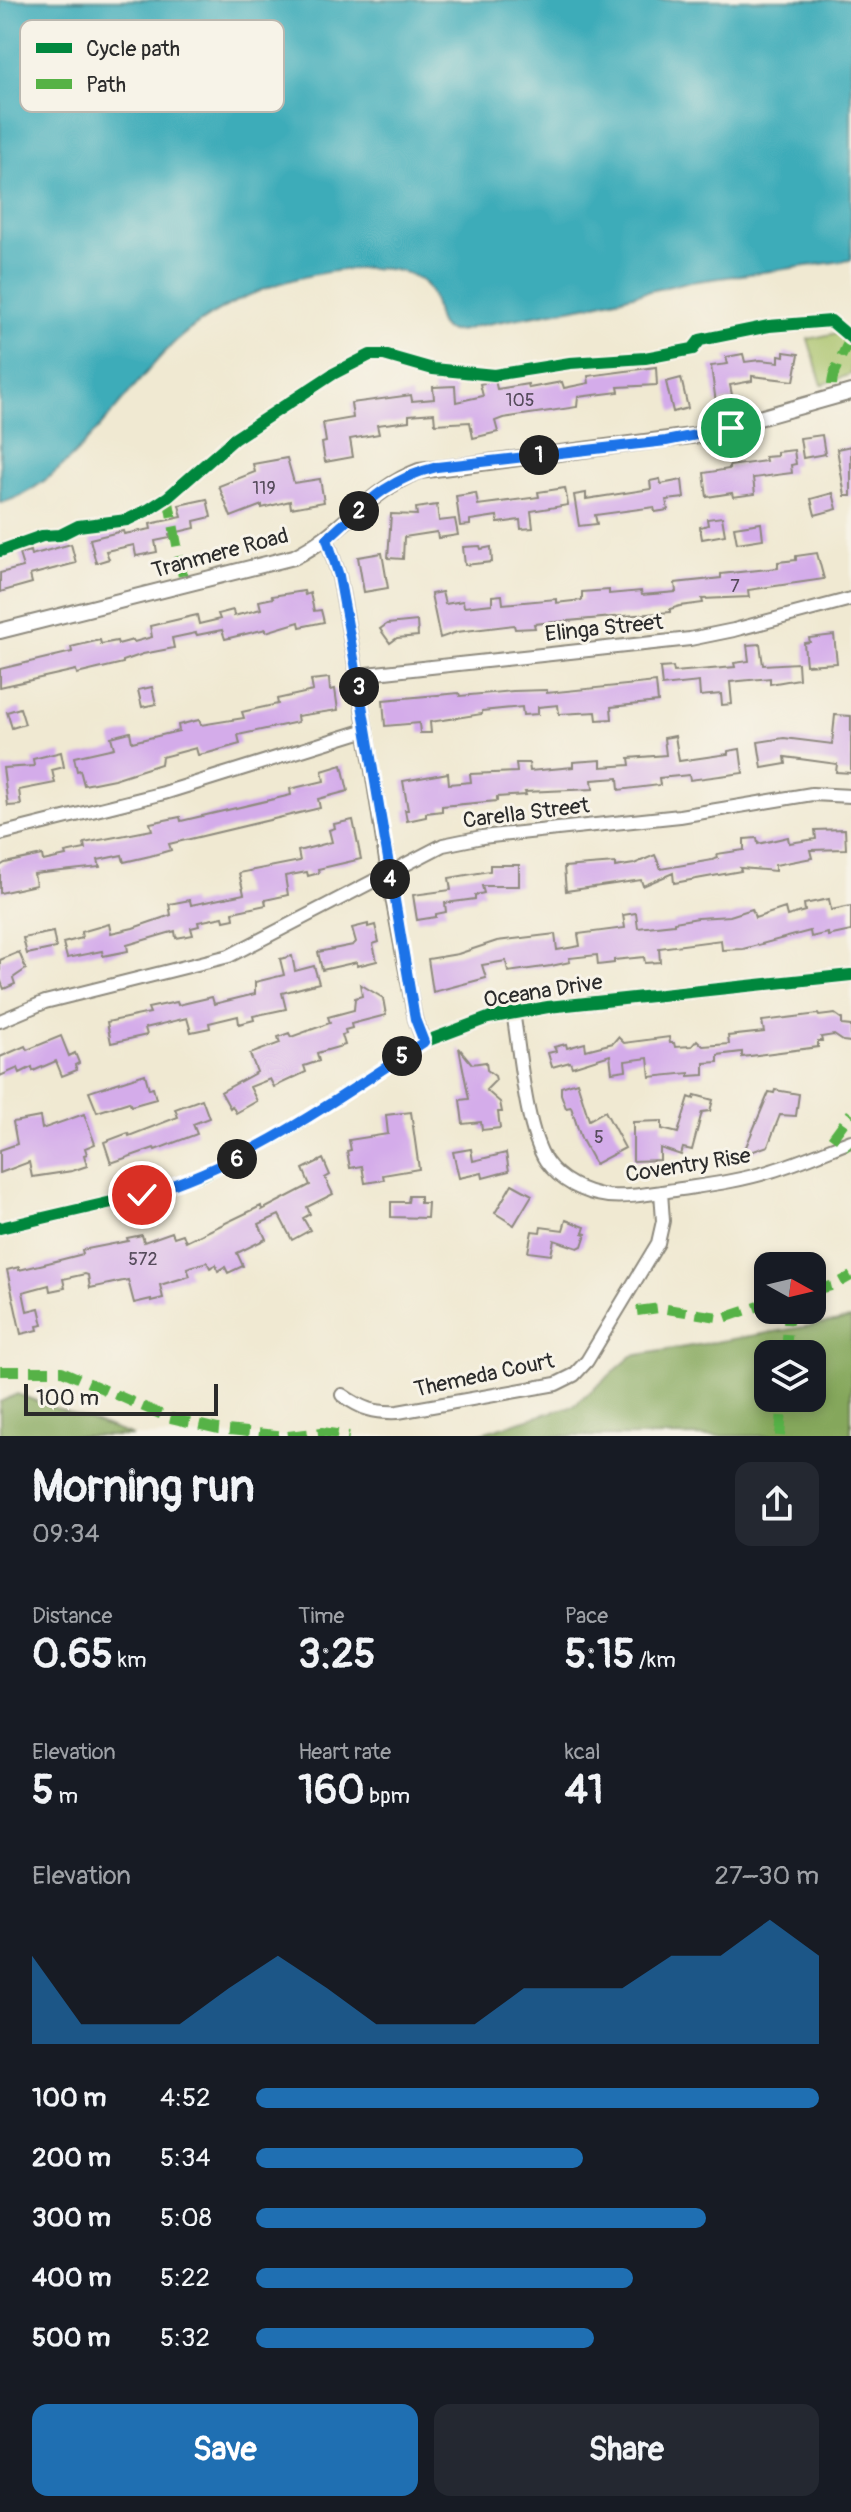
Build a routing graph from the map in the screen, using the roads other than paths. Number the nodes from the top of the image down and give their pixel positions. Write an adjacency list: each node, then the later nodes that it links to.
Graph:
1 (851, 392): 2 (street, Tranmere Road)
2 (327, 539): 4 (street, Tranmere Road); 5 (street)
3 (851, 599): 5 (street, Elinga Street)
4 (0, 631)
5 (357, 675): 6 (street)
6 (366, 730): 8 (street); 9 (street)
7 (851, 796): 9 (street, Carella Street)
8 (0, 834)
9 (390, 873): 12 (street, Carella Street); 13 (street)
10 (851, 975): 11 (street, Oceana Drive)
11 (513, 1012): 13 (street, Oceana Drive); 15 (street, Coventry Rise)
12 (0, 1021)
13 (424, 1042): 16 (street, Oceana Drive)
14 (851, 1141): 15 (street, Coventry Rise)
15 (661, 1192): 17 (street, Themeda Court)
16 (0, 1228)
17 (342, 1395)

